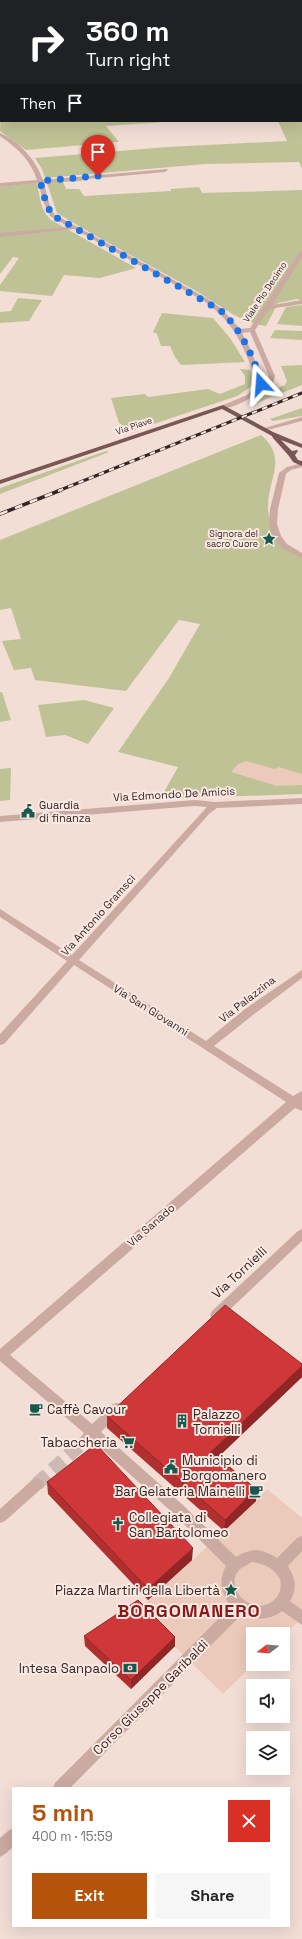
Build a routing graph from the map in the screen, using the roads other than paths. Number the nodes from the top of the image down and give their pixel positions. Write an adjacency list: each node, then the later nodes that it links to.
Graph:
1 (0, 134): 3 (street)
2 (165, 170): 3 (street)
3 (40, 181): 4 (street); 5 (street)
4 (0, 185)
5 (73, 228): 6 (street); 11 (street)
6 (0, 235)
7 (302, 253): 9 (street, Viale Pio Decimo)
8 (302, 302): 9 (street)
9 (267, 307): 10 (street, Viale Pio Decimo)
10 (252, 330): 11 (street, Viale Pio Decimo); 12 (street)
11 (238, 331): 12 (street)
12 (258, 390): 13 (street)
13 (223, 407): 15 (main road); 20 (main road, Via Piave)
14 (302, 419): 15 (street)
15 (264, 429): 16 (main road)
16 (271, 433): 17 (main road); 18 (main road)
17 (302, 447): 18 (main road)
18 (292, 455): 19 (main road)
19 (302, 464): 21 (street)
20 (0, 482)
21 (302, 556)
22 (302, 801): 23 (street, Via Edmondo De Amicis)
23 (215, 805): 24 (street, Via Edmondo De Amicis); 26 (street, Via Antonio Gramsci)
24 (0, 819)
25 (0, 912): 26 (street, Via San Giovanni)
26 (74, 961): 28 (street, Via Antonio Gramsci); 29 (street, Via San Giovanni)
27 (302, 973): 29 (street, Via Palazzina)
28 (0, 1041)
29 (207, 1046): 30 (street, Via San Giovanni)
30 (299, 1101): 33 (street, Via Sanado)
31 (302, 1234): 32 (street, Via Tornielli)
32 (204, 1326)
33 (0, 1355): 35 (street)
34 (124, 1401): 35 (street)
35 (92, 1432): 36 (street); 40 (street)
36 (81, 1444)
37 (37, 1484): 38 (street)
38 (0, 1517)
39 (302, 1542): 41 (street)
40 (234, 1565): 41 (street); 43 (street)
41 (279, 1565): 42 (street)
42 (282, 1603): 43 (street); 44 (street)
43 (240, 1607): 45 (street, Corso Giuseppe Garibaldi)
44 (302, 1618)
45 (61, 1787)
46 (12, 1837): 47 (street)
47 (0, 1849)

